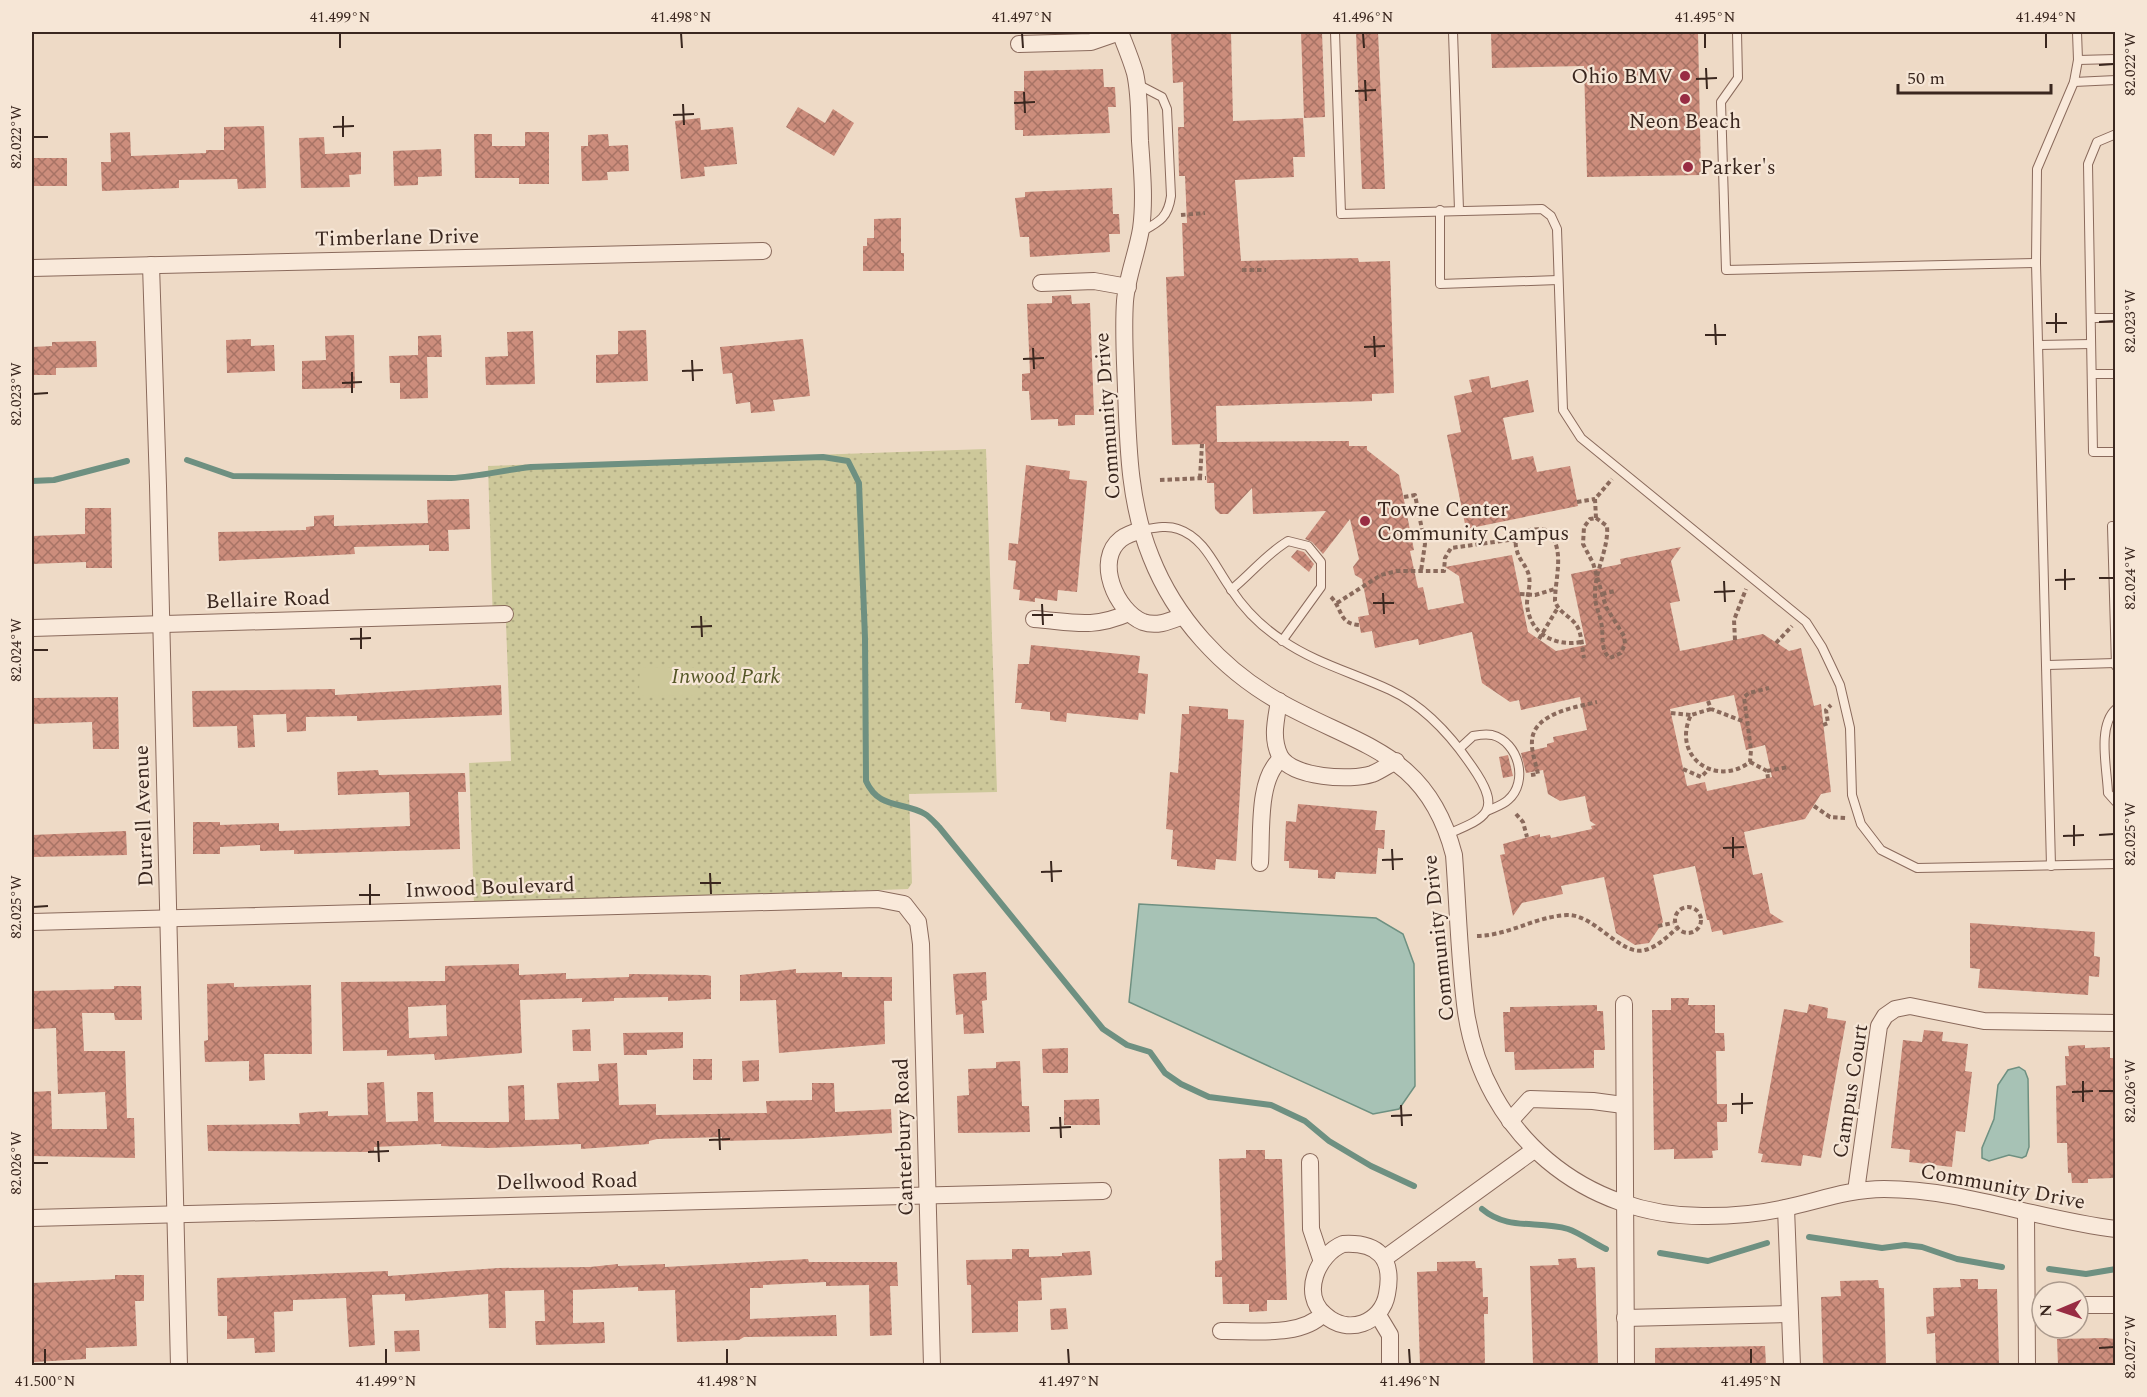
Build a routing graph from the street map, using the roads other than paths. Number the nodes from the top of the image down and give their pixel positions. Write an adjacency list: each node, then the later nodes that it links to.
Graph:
1 (1120, 32): 6 (street); 11 (street, Community Drive)
2 (1335, 32): 13 (lane)
3 (1453, 32): 14 (lane)
4 (1737, 32): 17 (lane)
5 (2078, 32): 8 (lane)
6 (1018, 44)
7 (2115, 59): 8 (lane)
8 (2078, 60): 10 (lane)
9 (2115, 80): 10 (lane)
10 (2074, 82): 17 (lane)
11 (1136, 83): 15 (street, Community Drive); 15 (lane)
12 (2115, 134): 23 (lane)
13 (1440, 210): 14 (lane); 20 (lane)
14 (1459, 210): 20 (lane)
15 (1140, 233): 22 (street, Community Drive)
16 (763, 251): 18 (street, Timberlane Drive)
17 (2036, 263): 26 (lane)
18 (151, 265): 19 (street, Timberlane Drive); 37 (street, Durrell Avenue)
19 (32, 268)
20 (1558, 280): 53 (lane)
21 (1041, 283): 22 (street)
22 (1128, 287): 31 (street, Community Drive)
23 (2091, 318): 24 (lane); 25 (lane)
24 (2115, 318)
25 (2091, 344): 26 (lane); 27 (lane)
26 (2039, 345): 42 (lane)
27 (2092, 374): 28 (lane); 29 (lane)
28 (2115, 374)
29 (2115, 452)
30 (2112, 526): 39 (lane)
31 (1142, 530): 32 (lane); 33 (street); 35 (street, Community Drive)
32 (1231, 590): 40 (lane); 40 (lane)
33 (1129, 613): 35 (street); 36 (street)
34 (506, 614): 37 (street, Bellaire Road)
35 (1183, 616): 43 (street, Community Drive)
36 (1034, 619)
37 (161, 624): 38 (street, Bellaire Road); 55 (street, Durrell Avenue)
38 (32, 628)
39 (2115, 636): 41 (lane)
40 (1282, 641): 45 (lane)
41 (2115, 664): 42 (lane)
42 (2048, 665): 53 (lane)
43 (1279, 701): 46 (street); 47 (street, Community Drive)
44 (2115, 709): 48 (lane)
45 (1460, 748): 49 (lane); 49 (lane)
46 (1281, 759): 47 (street); 51 (street)
47 (1396, 761): 50 (street, Community Drive)
48 (2115, 802)
49 (1487, 811): 50 (lane)
50 (1448, 834): 60 (street, Community Drive)
51 (1260, 863)
52 (2115, 864): 53 (lane)
53 (2051, 866)
54 (911, 910): 55 (street, Inwood Boulevard); 65 (street, Canterbury Road)
55 (168, 918): 56 (street, Inwood Boulevard); 68 (street, Durrell Avenue)
56 (32, 922)
57 (1624, 1004): 59 (street)
58 (2115, 1023): 64 (street, Campus Court)
59 (1623, 1105): 60 (street); 66 (street)
60 (1510, 1121): 61 (street, Community Drive)
61 (1534, 1150): 66 (street, Community Drive); 72 (street)
62 (1310, 1162): 73 (street)
63 (1103, 1191): 65 (street, Dellwood Road)
64 (1856, 1191): 67 (street, Community Drive); 69 (street, Community Drive)
65 (928, 1195): 68 (street, Dellwood Road); 84 (street, Canterbury Road)
66 (1623, 1205): 67 (street, Community Drive); 80 (street)
67 (1786, 1208): 78 (street)
68 (175, 1214): 70 (street, Dellwood Road); 83 (street, Durrell Avenue)
69 (2026, 1214): 71 (street, Community Drive); 74 (street)
70 (32, 1218)
71 (2115, 1229)
72 (1385, 1258): 73 (street); 79 (street)
73 (1321, 1259): 77 (street)
74 (2032, 1280)
75 (2090, 1305): 76 (street)
76 (2115, 1305)
77 (1323, 1314): 79 (street); 81 (street)
78 (1790, 1314): 80 (street); 87 (street)
79 (1378, 1315): 85 (street)
80 (1625, 1318): 86 (street)
81 (1221, 1331)
82 (2030, 1339): 88 (street)
83 (178, 1365)
84 (932, 1365)
85 (1390, 1365)
86 (1626, 1365)
87 (1792, 1365)
88 (2027, 1365)

